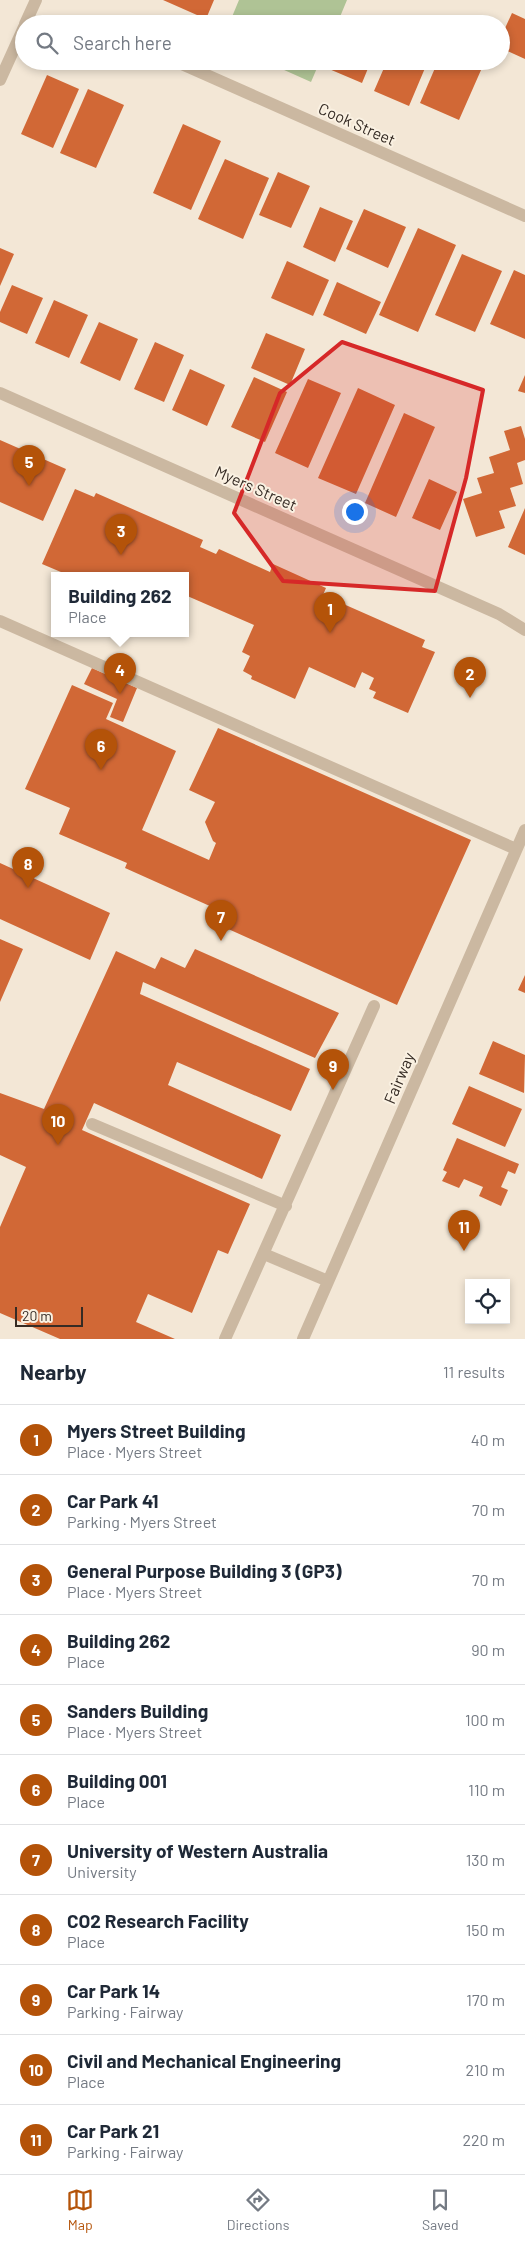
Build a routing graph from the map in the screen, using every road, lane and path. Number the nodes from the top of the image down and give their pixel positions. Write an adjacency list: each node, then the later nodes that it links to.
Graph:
1 (36, 0): 2 (street)
2 (29, 15)
3 (15, 46): 5 (street)
4 (195, 70): 6 (street, Cook Street)
5 (0, 80)
6 (525, 216)
7 (0, 393): 8 (street, Myers Street)
8 (499, 614): 9 (street, Myers Street); 11 (street, Myers Street)
9 (525, 619)
10 (0, 621): 13 (street)
11 (525, 630)
12 (525, 830): 13 (street, Fairway)
13 (516, 849): 18 (street, Fairway)
14 (374, 1006): 16 (street)
15 (92, 1124): 16 (street)
16 (286, 1206): 17 (street)
17 (264, 1254): 18 (street); 19 (street)
18 (328, 1282): 20 (street, Fairway)
19 (225, 1339)
20 (303, 1339)

